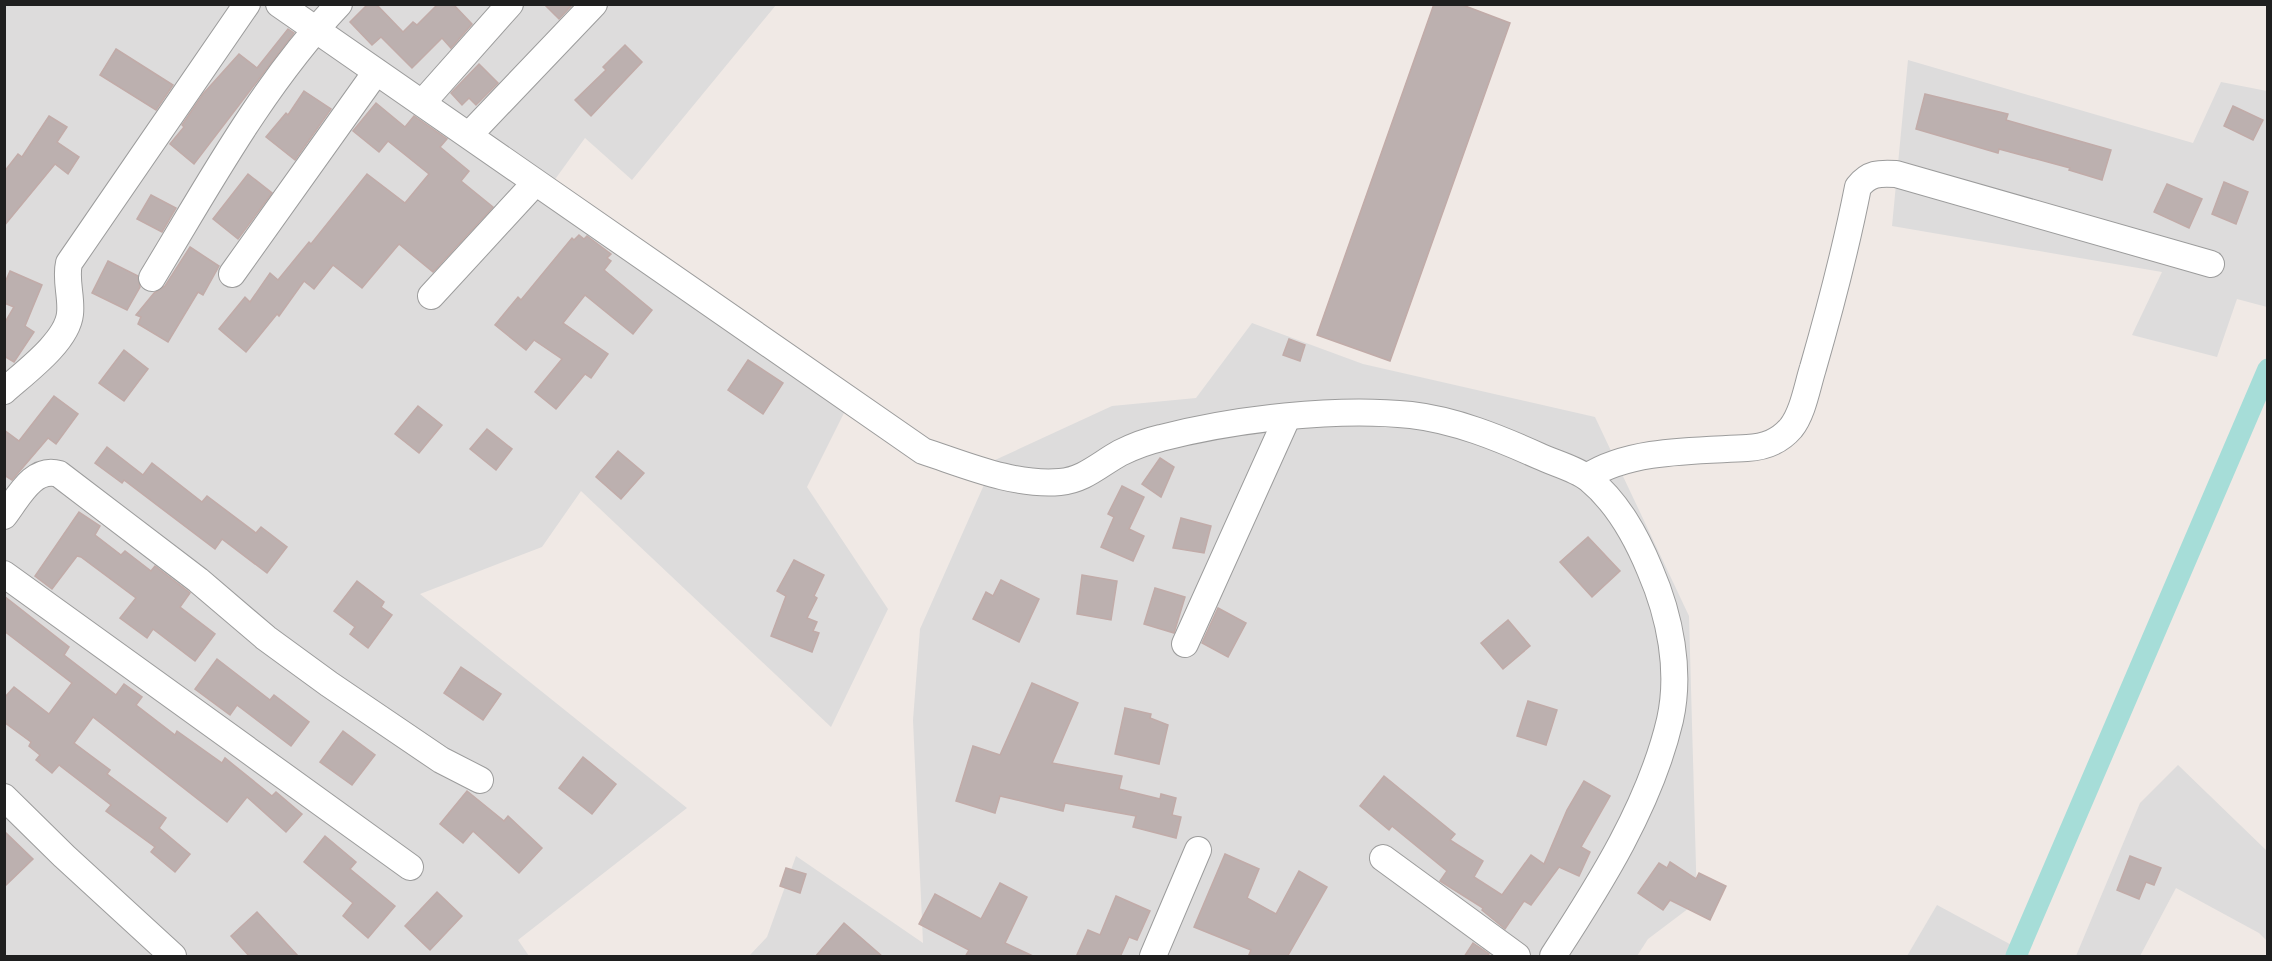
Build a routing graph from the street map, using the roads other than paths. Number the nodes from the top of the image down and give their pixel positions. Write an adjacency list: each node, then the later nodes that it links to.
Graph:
1 (247, 4): 15 (street)
2 (279, 4): 6 (street)
3 (339, 4): 6 (street)
4 (510, 4): 8 (street)
5 (594, 4): 9 (street)
6 (315, 30): 7 (street); 13 (street)
7 (376, 72): 8 (street); 12 (street)
8 (423, 102): 9 (street)
9 (469, 135): 10 (street)
10 (535, 183): 14 (street); 16 (street)
11 (2211, 264): 17 (street)
12 (231, 274)
13 (152, 278)
14 (431, 296)
15 (4, 392)
16 (1287, 418): 17 (street); 20 (street)
17 (1587, 477): 29 (street)
18 (4, 516): 21 (street)
19 (4, 574): 25 (street)
20 (1185, 644)
21 (480, 780)
22 (4, 797): 26 (street)
23 (1198, 850): 27 (street)
24 (1383, 858): 28 (street)
25 (410, 867)
26 (173, 957)
27 (1153, 957)
28 (1517, 957)
29 (1553, 957)

